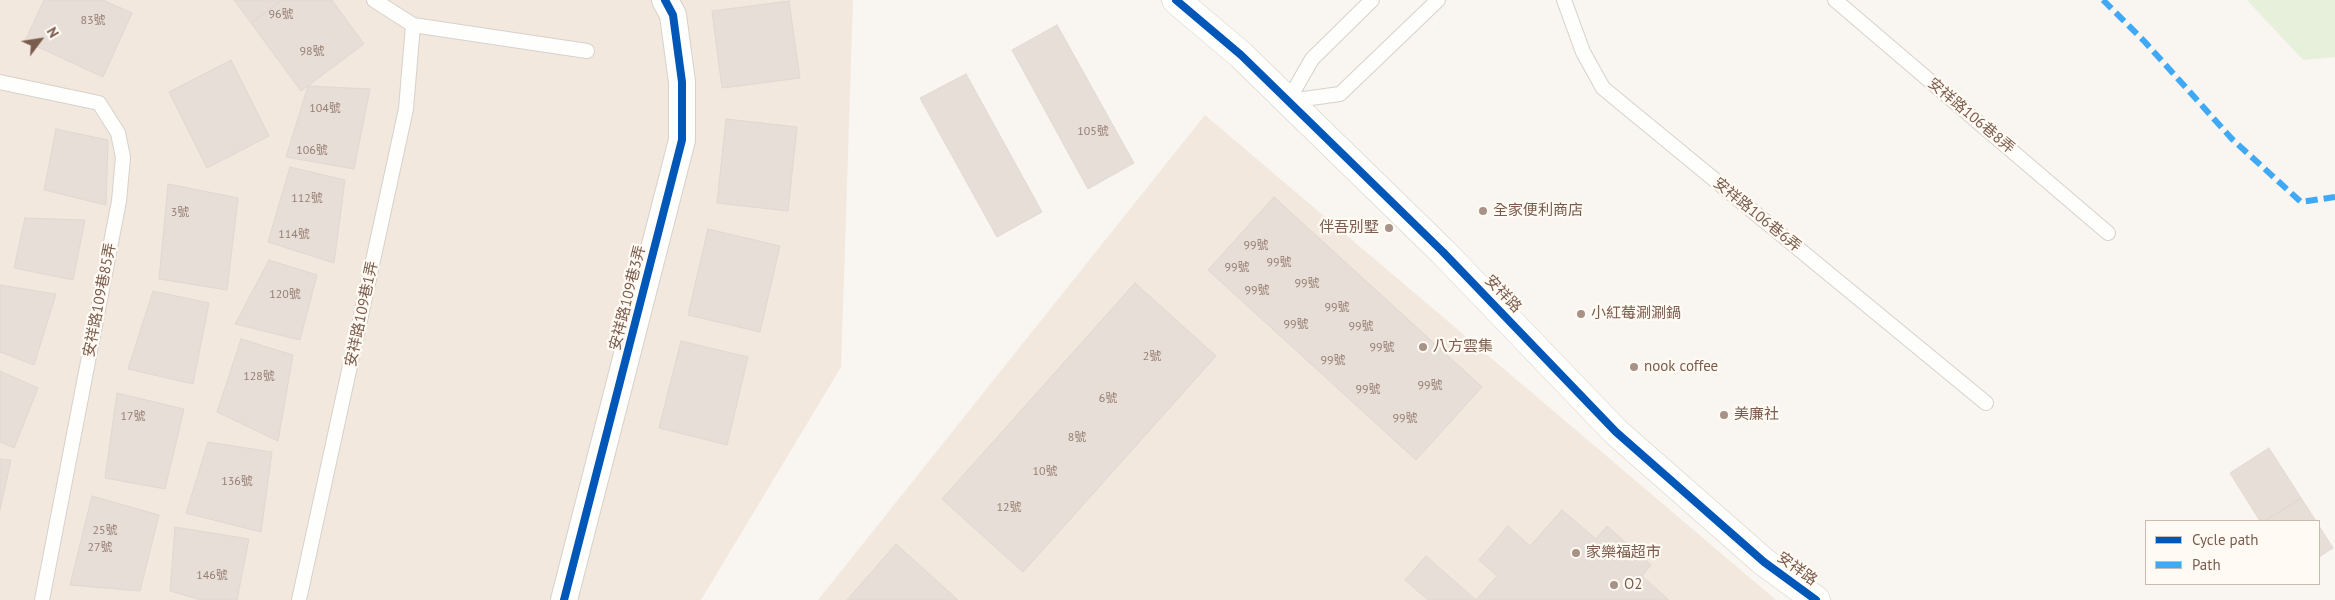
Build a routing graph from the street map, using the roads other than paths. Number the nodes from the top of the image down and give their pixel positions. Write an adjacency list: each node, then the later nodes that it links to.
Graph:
1 (374, 0): 8 (lane)
2 (665, 0): 16 (street, 安祥路109巷3弄)
3 (1176, 0): 11 (street, 安祥路)
4 (1372, 0): 11 (lane)
5 (1438, 0): 11 (lane)
6 (1564, 0): 13 (lane, 安祥路106巷6弄)
7 (1835, 0): 12 (lane, 安祥路106巷8弄)
8 (413, 25): 9 (lane); 15 (lane, 安祥路109巷1弄)
9 (587, 51)
10 (0, 82): 14 (lane, 安祥路109巷85弄)
11 (1288, 101): 17 (street, 安祥路)
12 (2108, 233)
13 (1986, 403)
14 (42, 600)
15 (299, 600)
16 (564, 600)
17 (1816, 600)

